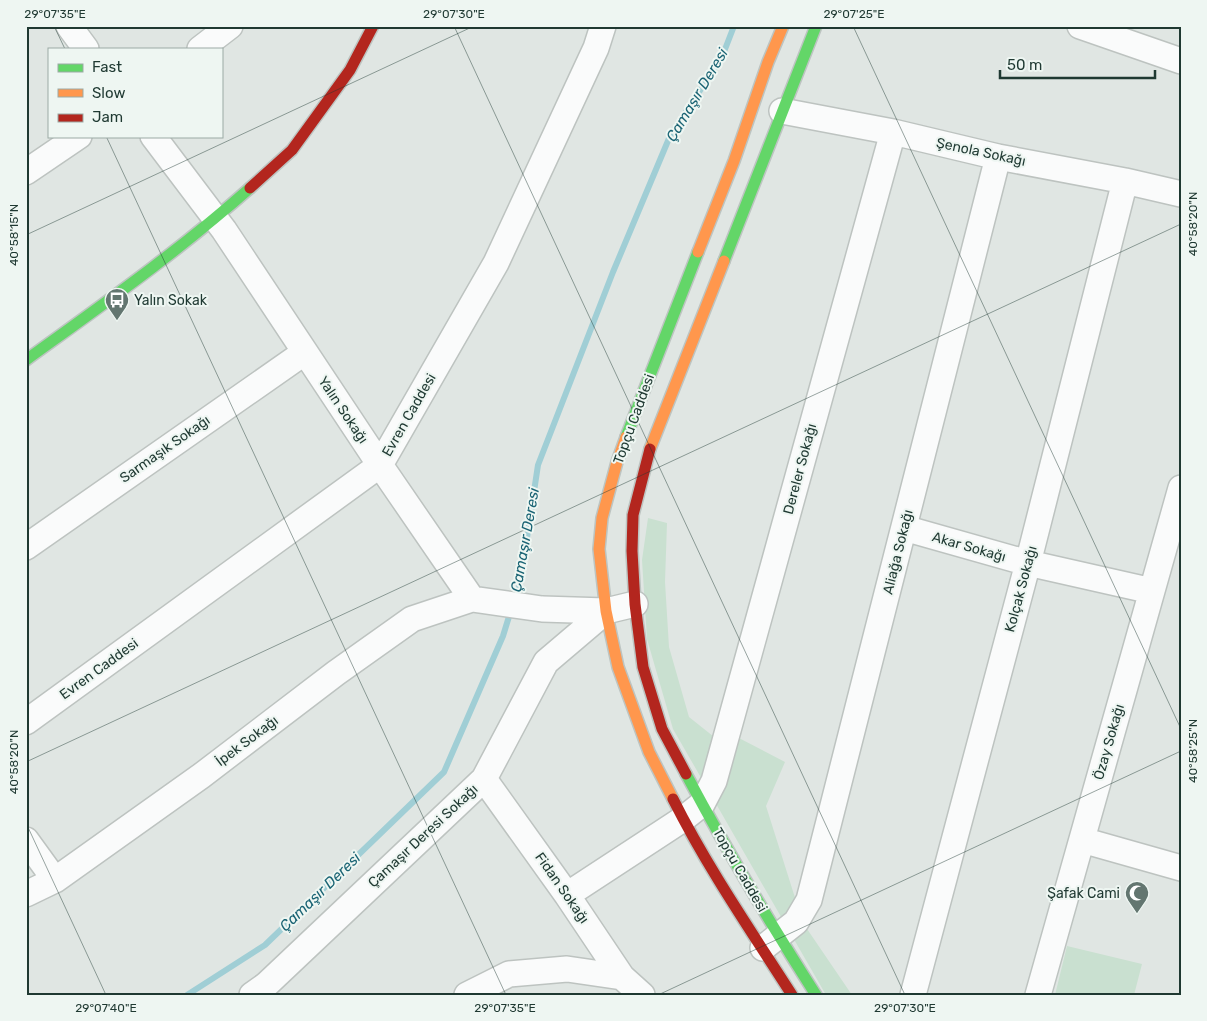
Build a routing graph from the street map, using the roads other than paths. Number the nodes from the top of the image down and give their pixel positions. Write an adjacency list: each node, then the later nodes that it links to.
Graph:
1 (69, 26): 8 (street)
2 (230, 26): 9 (street)
3 (373, 26): 19 (street)
4 (603, 26): 22 (street, Evren Caddesi)
5 (783, 26): 30 (street, Topçu Caddesi)
6 (816, 26): 11 (street, Topçu Caddesi)
7 (1080, 26): 10 (street)
8 (85, 48)
9 (201, 48)
10 (1181, 61)
11 (782, 111): 12 (street, Şenola Sokağı); 29 (street, Topçu Caddesi)
12 (893, 132): 15 (street, Şenola Sokağı); 33 (street, Dereler Sokağı)
13 (76, 138): 16 (street)
14 (154, 138): 19 (street, Yalın Sokağı)
15 (998, 157): 17 (street, Şenola Sokağı); 24 (street, Aliağa Sokağı)
16 (26, 172)
17 (1124, 181): 18 (street, Şenola Sokağı); 26 (street, Kolçak Sokağı)
18 (1181, 194)
19 (215, 219): 20 (street, Yalın Sokağı); 21 (street)
20 (305, 352): 22 (street, Yalın Sokağı); 25 (street, Sarmaşık Sokağı)
21 (26, 360)
22 (380, 464): 28 (street, Yalın Sokağı); 31 (street, Evren Caddesi)
23 (1181, 488): 27 (street, Özay Sokağı)
24 (904, 528): 26 (street, Akar Sokağı); 40 (street, Aliağa Sokağı)
25 (26, 547)
26 (1028, 563): 27 (street, Akar Sokağı); 47 (street, Kolçak Sokağı)
27 (1152, 591): 35 (street, Özay Sokağı)
28 (472, 599): 30 (street); 37 (street, İpek Sokağı)
29 (635, 604): 30 (street); 33 (street, Topçu Caddesi)
30 (606, 611): 32 (street, Çamaşır Deresi Sokağı); 33 (street, Topçu Caddesi)
31 (26, 722)
32 (484, 779): 39 (street, Fidan Sokağı); 42 (street, Çamaşır Deresi Sokağı)
33 (692, 812): 39 (street); 40 (street, Topçu Caddesi); 40 (street, Topçu Caddesi)
34 (26, 840): 37 (street)
35 (1082, 840): 36 (street); 48 (street, Özay Sokağı)
36 (1181, 868)
37 (55, 880): 38 (street, İpek Sokağı)
38 (26, 894)
39 (567, 895): 41 (street, Fidan Sokağı)
40 (770, 942): 45 (street, Topçu Caddesi); 46 (street, Topçu Caddesi)
41 (622, 977): 43 (street); 44 (street, Fidan Sokağı)
42 (252, 995)
43 (467, 995)
44 (642, 995)
45 (792, 995)
46 (816, 995)
47 (913, 995)
48 (1038, 995)

